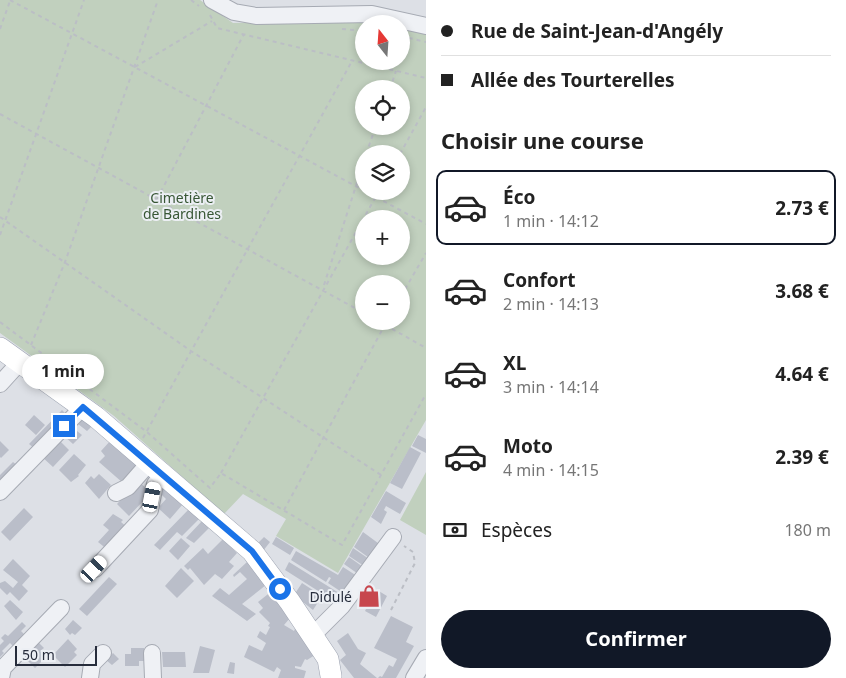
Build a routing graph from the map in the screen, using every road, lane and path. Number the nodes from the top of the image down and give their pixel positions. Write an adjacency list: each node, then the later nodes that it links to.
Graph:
1 (10, 0): 8 (path); 11 (path)
2 (84, 0): 11 (path)
3 (158, 0): 16 (path)
4 (191, 0): 5 (path)
5 (208, 6): 6 (path); 7 (street)
6 (213, 21): 12 (path); 16 (path)
7 (426, 26)
8 (0, 29)
9 (342, 29): 10 (path)
10 (355, 30)
11 (71, 33): 16 (path); 23 (path)
12 (244, 34): 15 (path); 20 (path)
13 (410, 38): 14 (path)
14 (426, 42)
15 (352, 61): 17 (path); 25 (path)
16 (135, 67): 20 (path); 26 (path)
17 (396, 71): 18 (path); 19 (path)
18 (426, 78)
19 (393, 80)
20 (206, 106): 25 (path); 28 (path)
21 (426, 107): 24 (path)
22 (0, 114): 23 (path)
23 (37, 134): 26 (path); 32 (path)
24 (405, 145)
25 (299, 156): 27 (path); 35 (path)
26 (98, 166): 28 (path); 37 (path)
27 (354, 187): 39 (path)
28 (157, 199): 35 (path)
29 (374, 200): 39 (path)
30 (379, 200): 33 (path)
31 (0, 217): 32 (path)
32 (5, 221): 34 (path); 37 (path)
33 (426, 224)
34 (0, 235)
35 (248, 249): 39 (path); 46 (path)
36 (426, 253): 38 (path)
37 (65, 262): 46 (path); 47 (path)
38 (410, 281)
39 (323, 290): 40 (path); 50 (path)
40 (355, 308)
41 (0, 322): 47 (path)
42 (382, 330): 53 (path)
43 (394, 330): 45 (path)
44 (0, 348): 47 (main road)
45 (426, 348)
46 (192, 351): 50 (path); 52 (path)
47 (26, 354): 48 (street); 51 (main road); 52 (path)
48 (0, 384)
49 (426, 394): 56 (path)
50 (264, 400): 53 (path); 55 (path)
51 (83, 407): 54 (main road); 57 (street)
52 (147, 432): 54 (path); 55 (path)
53 (323, 438): 56 (path); 59 (path)
54 (149, 463): 58 (street); 61 (street); 64 (main road)
55 (221, 473): 59 (path)
56 (381, 475): 59 (path)
57 (0, 492)
58 (116, 493)
59 (284, 510)
60 (393, 538): 63 (path); 64 (street)
61 (94, 569)
62 (61, 608): 69 (street)
63 (391, 610)
64 (312, 636): 68 (main road)
65 (103, 653): 70 (street)
66 (152, 653): 71 (street)
67 (426, 658): 72 (street)
68 (332, 677)
69 (1, 678)
70 (90, 678)
71 (154, 678)
72 (414, 678)

